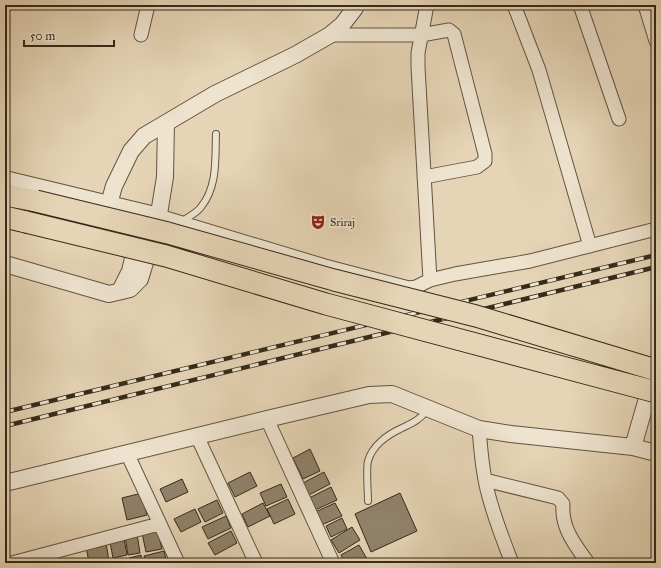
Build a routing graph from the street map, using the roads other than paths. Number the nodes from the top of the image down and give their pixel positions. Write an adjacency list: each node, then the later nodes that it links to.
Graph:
1 (148, 5): 7 (street)
2 (356, 5): 8 (street)
3 (427, 5): 9 (street)
4 (514, 5): 22 (street)
5 (580, 5): 11 (street)
6 (645, 5): 10 (street)
7 (141, 35)
8 (330, 35): 9 (street); 12 (street)
9 (421, 35): 14 (street); 14 (street)
10 (656, 41)
11 (619, 119)
12 (166, 123): 17 (street); 18 (street)
13 (216, 134): 20 (lane)
14 (424, 177): 24 (street)
15 (5, 180): 17 (street)
16 (5, 195): 26 (highway, bridge)
17 (109, 204): 18 (street)
18 (152, 214): 20 (street); 23 (street)
19 (5, 217): 27 (highway, bridge)
20 (180, 223): 24 (street)
21 (656, 229): 22 (street)
22 (590, 246): 24 (street)
23 (5, 264)
24 (430, 280)
25 (656, 367): 32 (street)
26 (656, 370)
27 (656, 392)
28 (427, 409): 29 (street); 30 (street); 37 (lane)
29 (267, 419): 31 (street); 42 (street)
30 (479, 429): 32 (street); 35 (street)
31 (197, 436): 34 (street); 41 (street)
32 (633, 447): 33 (street)
33 (656, 453)
34 (127, 454): 36 (street); 38 (street)
35 (485, 480): 43 (street); 44 (street)
36 (5, 484)
37 (368, 501)
38 (159, 524): 39 (street); 40 (street)
39 (12, 563)
40 (178, 563)
41 (256, 563)
42 (333, 563)
43 (512, 563)
44 (588, 563)

